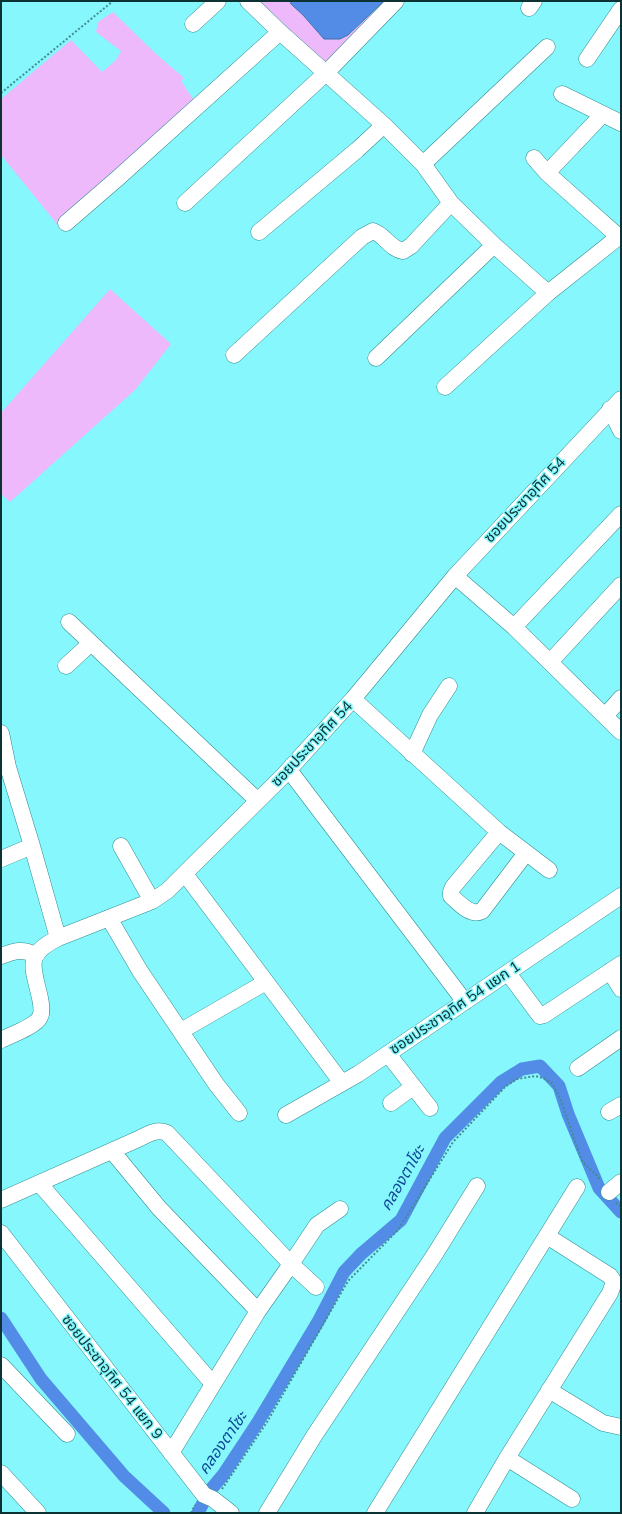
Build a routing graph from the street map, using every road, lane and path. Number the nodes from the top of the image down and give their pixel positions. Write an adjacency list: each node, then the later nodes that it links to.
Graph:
1 (113, 1): 11 (path)
2 (218, 1): 6 (street)
3 (248, 1): 7 (street)
4 (396, 1): 10 (street)
5 (621, 9): 9 (street)
6 (193, 24)
7 (280, 32): 10 (street); 21 (street)
8 (546, 47): 17 (street)
9 (587, 59)
10 (326, 73): 15 (street); 20 (street)
11 (1, 93)
12 (562, 94): 13 (street)
13 (603, 114): 14 (street); 18 (street)
14 (621, 123)
15 (384, 125): 17 (street); 22 (street)
16 (534, 158): 18 (street)
17 (423, 164): 19 (street)
18 (547, 173): 23 (street)
19 (451, 203): 24 (street); 26 (street)
20 (185, 204)
21 (66, 224)
22 (259, 232)
23 (620, 236): 25 (street)
24 (494, 246): 25 (street); 27 (street)
25 (548, 293): 28 (street)
26 (234, 355)
27 (376, 358)
28 (445, 387)
29 (616, 404): 30 (street); 32 (street, ซอยประชาอุทิศ 54)
30 (621, 431)
31 (621, 514): 35 (street)
32 (455, 576): 35 (street); 41 (street, ซอยประชาอุทิศ 54)
33 (621, 585): 37 (street)
34 (69, 622): 36 (street)
35 (514, 627): 37 (street)
36 (91, 643): 38 (street); 48 (street)
37 (550, 662): 42 (street)
38 (66, 666)
39 (449, 686): 45 (street)
40 (621, 698): 42 (street)
41 (353, 699): 45 (street); 47 (street, ซอยประชาอุทิศ 54)
42 (605, 716): 43 (street)
43 (621, 732)
44 (1, 733): 46 (street)
45 (412, 754): 49 (street)
46 (4, 769): 50 (street)
47 (289, 770): 48 (street, ซอยประชาอุทิศ 54); 66 (street)
48 (258, 801): 55 (street, ซอยประชาอุทิศ 54)
49 (499, 832): 52 (street); 52 (street)
50 (32, 846): 53 (street); 59 (street)
51 (121, 846): 57 (street)
52 (526, 853): 54 (street)
53 (1, 859)
54 (549, 870)
55 (185, 874): 57 (street, ซอยประชาอุทิศ 54); 64 (street)
56 (621, 896): 63 (street, ซอยประชาอุทิศ 54 แยก 1)
57 (152, 901): 58 (street, ซอยประชาอุทิศ 54)
58 (109, 918): 59 (street, ซอยประชาอุทิศ 54); 67 (street)
59 (58, 938): 60 (street, ซอยประชาอุทิศ 54)
60 (35, 955): 61 (street); 69 (street)
61 (1, 956)
62 (616, 967): 63 (street); 65 (street)
63 (508, 973): 66 (street, ซอยประชาอุทิศ 54 แยก 1)
64 (266, 982): 67 (street); 72 (street)
65 (621, 989)
66 (465, 1002): 70 (street, ซอยประชาอุทิศ 54 แยก 1)
67 (181, 1031): 76 (street)
68 (621, 1038): 71 (street)
69 (1, 1040)
70 (388, 1054): 72 (street, ซอยประชาอุทิศ 54 แยก 1); 73 (street)
71 (578, 1068)
72 (342, 1083): 77 (street, ซอยประชาอุทิศ 54 แยก 1)
73 (413, 1087): 74 (street); 75 (street)
74 (391, 1103)
75 (430, 1108)
76 (239, 1113)
77 (286, 1116)
78 (112, 1151): 79 (street); 87 (street); 89 (street)
79 (39, 1183): 83 (street); 91 (street)
80 (610, 1185): 98 (path)
81 (477, 1186): 102 (street)
82 (577, 1188): 86 (street)
83 (1, 1200)
84 (340, 1209): 87 (street)
85 (1, 1233): 95 (street, ซอยประชาอุทิศ 54 แยก 9)
86 (547, 1236): 92 (street); 103 (street)
87 (291, 1264): 88 (street); 89 (street)
88 (316, 1287)
89 (258, 1311): 91 (street)
90 (1, 1366): 94 (street)
91 (213, 1384): 95 (street)
92 (549, 1390): 93 (street); 96 (street)
93 (621, 1427)
94 (67, 1434)
95 (171, 1453): 98 (street, ซอยประชาอุทิศ 54 แยก 9)
96 (507, 1458): 99 (street); 104 (street)
97 (1, 1473): 100 (street)
98 (211, 1498): 101 (street, ซอยประชาอุทิศ 54 แยก 9)
99 (572, 1499)
100 (38, 1513)
101 (231, 1513)
102 (268, 1513)
103 (375, 1513)
104 (475, 1513)

